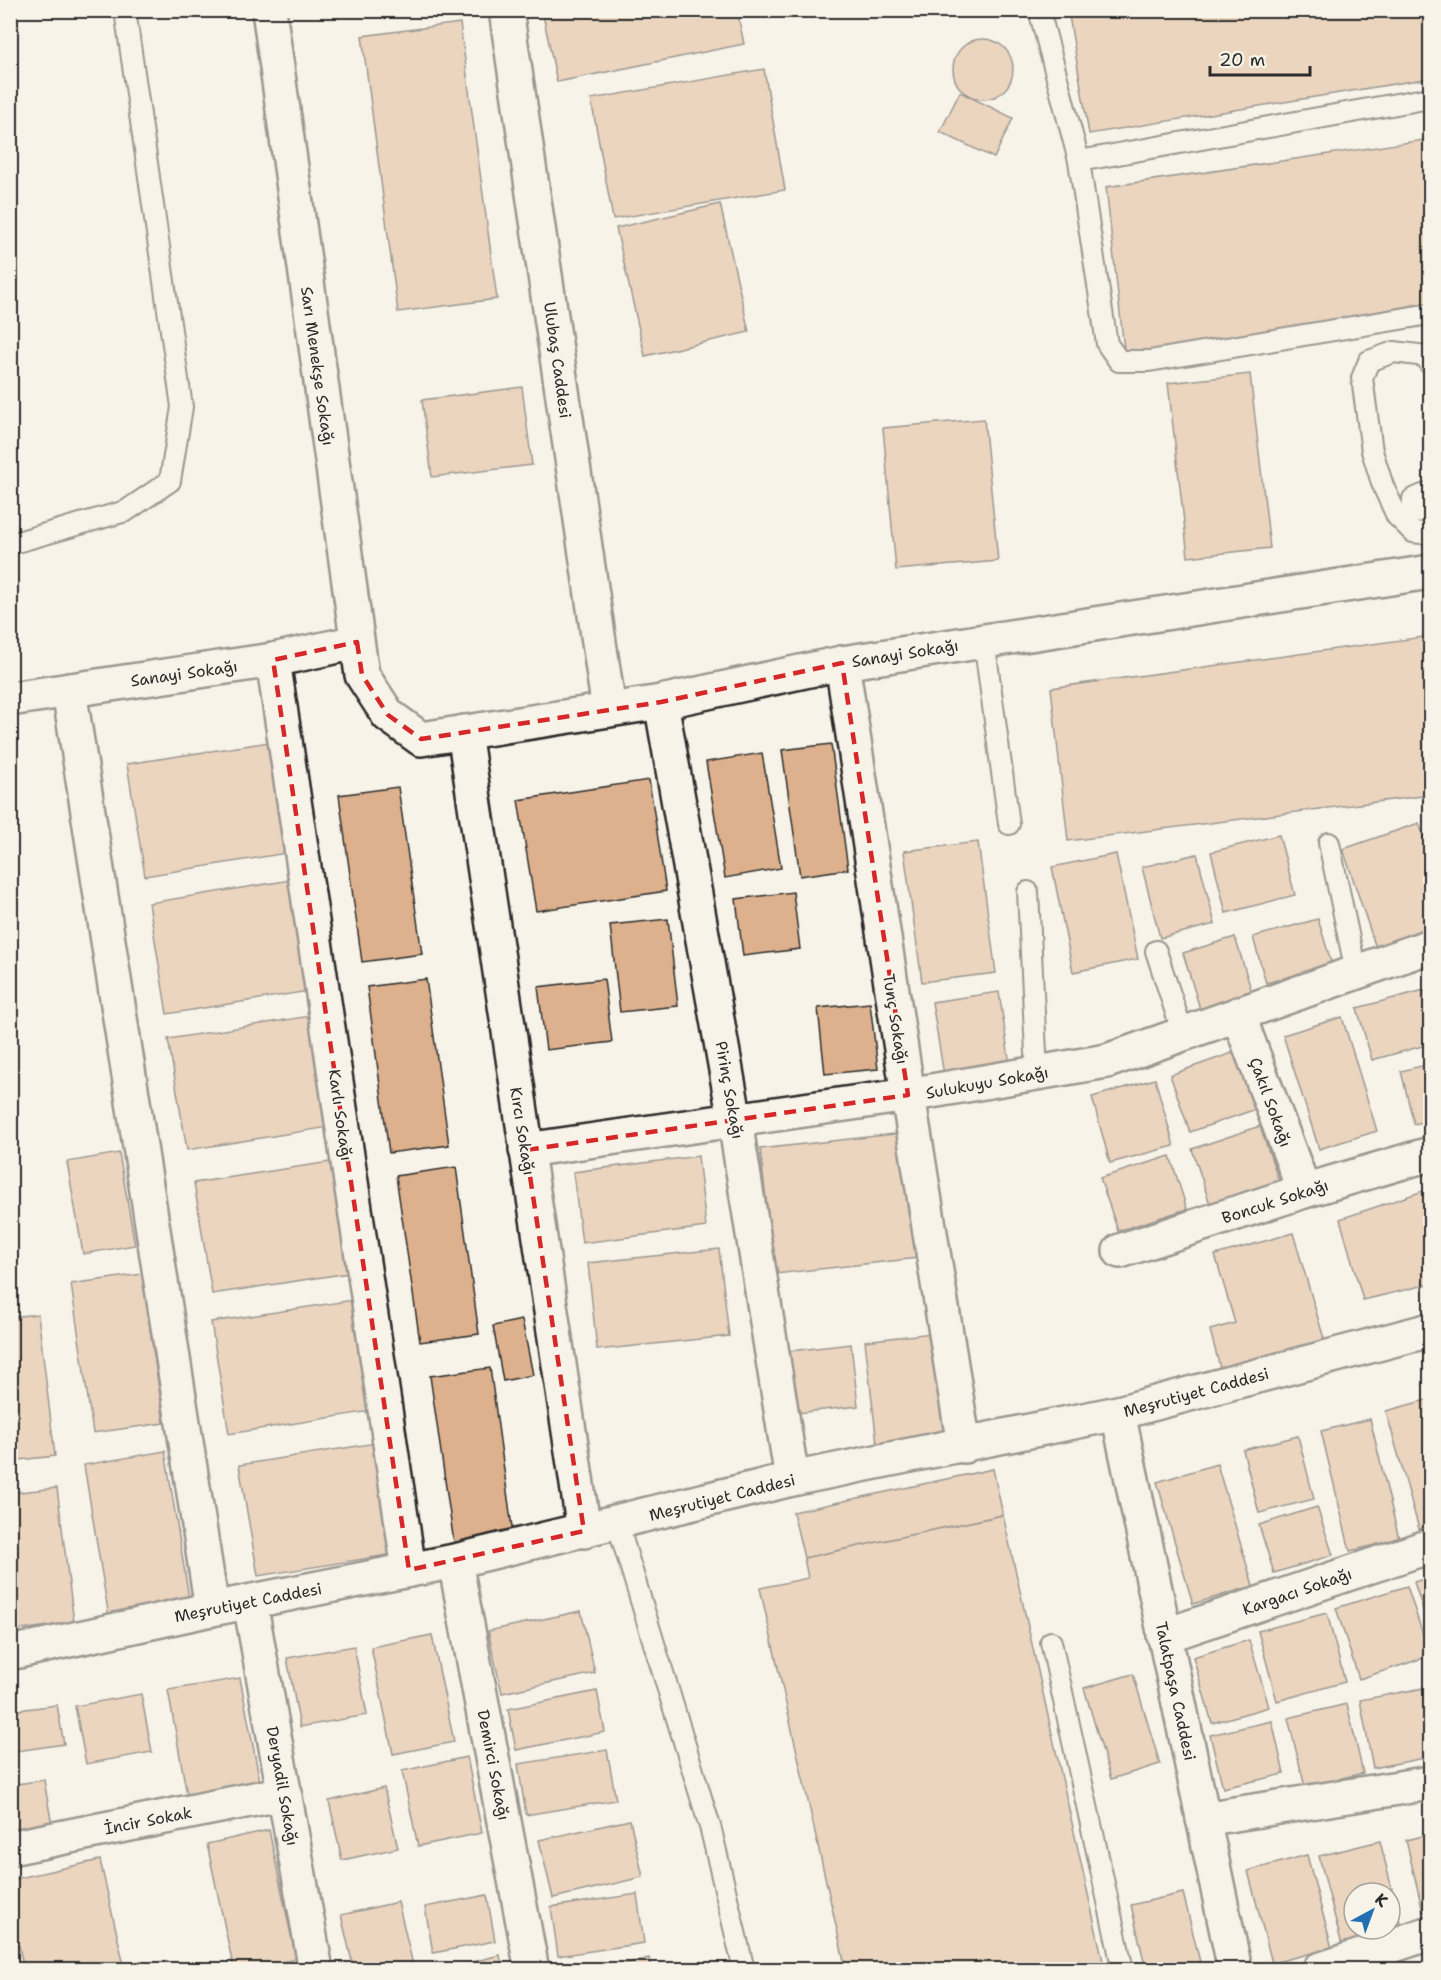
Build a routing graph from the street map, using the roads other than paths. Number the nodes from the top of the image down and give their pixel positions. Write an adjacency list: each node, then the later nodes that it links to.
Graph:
1 (125, 10): 12 (lane)
2 (268, 10): 15 (street, Sarı Menekşe Sokağı)
3 (506, 10): 21 (street, Ulubaş Caddesi)
4 (1039, 10): 6 (lane)
5 (1431, 98): 6 (lane)
6 (1079, 161): 7 (lane)
7 (1431, 314)
8 (1431, 364): 10 (lane)
9 (1431, 492): 10 (lane)
10 (1413, 512): 11 (lane)
11 (1431, 534)
12 (10, 544)
13 (1431, 572): 14 (street, Sanayi Sokağı)
14 (984, 640): 17 (street, Sanayi Sokağı); 24 (lane)
15 (357, 642): 16 (street, Sanayi Sokağı); 22 (street, Sarı Menekşe Sokağı)
16 (273, 660): 18 (street, Sanayi Sokağı); 47 (street, Karlı Sokağı)
17 (842, 663): 20 (street, Sanayi Sokağı); 33 (street, Tunç Sokağı)
18 (69, 690): 19 (street, Sanayi Sokağı); 49 (street)
19 (10, 699)
20 (661, 702): 21 (street, Sanayi Sokağı); 34 (street, Pirinç Sokağı)
21 (609, 710): 23 (street, Sanayi Sokağı)
22 (388, 715): 23 (street, Sanayi Sokağı)
23 (464, 732): 35 (street, Kırcı Sokağı)
24 (1009, 825)
25 (1329, 843): 29 (lane)
26 (1028, 892): 32 (lane)
27 (1431, 946): 29 (street, Sulukuyu Sokağı)
28 (1156, 951): 31 (lane)
29 (1356, 972): 30 (street, Sulukuyu Sokağı)
30 (1238, 1014): 31 (street, Sulukuyu Sokağı); 37 (street, Çakıl Sokağı)
31 (1183, 1034): 32 (street, Sulukuyu Sokağı)
32 (1037, 1073): 33 (street, Sulukuyu Sokağı)
33 (908, 1095): 34 (street, Sulukuyu Sokağı); 41 (street, Tunç Sokağı)
34 (735, 1121): 35 (street, Sulukuyu Sokağı); 42 (street, Pirinç Sokağı)
35 (526, 1150): 44 (street, Kırcı Sokağı)
36 (1431, 1154): 37 (street, Boncuk Sokağı)
37 (1304, 1191): 38 (street, Boncuk Sokağı)
38 (1120, 1251)
39 (1431, 1330): 40 (street, Meşrutiyet Caddesi)
40 (1118, 1413): 41 (street, Meşrutiyet Caddesi); 50 (street, Talatpaşa Caddesi)
41 (964, 1446): 42 (street, Meşrutiyet Caddesi)
42 (792, 1479): 43 (street, Meşrutiyet Caddesi)
43 (617, 1522): 44 (street, Meşrutiyet Caddesi); 60 (lane)
44 (584, 1531): 46 (street, Meşrutiyet Caddesi)
45 (1431, 1546): 50 (street, Kargacı Sokağı)
46 (455, 1561): 47 (street, Meşrutiyet Caddesi); 59 (street, Demirci Sokağı)
47 (409, 1570): 48 (street, Meşrutiyet Caddesi)
48 (250, 1602): 49 (street, Meşrutiyet Caddesi); 54 (street, Deryadil Sokağı)
49 (212, 1609): 52 (street, Meşrutiyet Caddesi)
50 (1164, 1636): 55 (street, Talatpaşa Caddesi)
51 (1051, 1642): 61 (lane)
52 (10, 1653)
53 (1431, 1783): 55 (street)
54 (285, 1793): 56 (street, İncir Sokak); 58 (street, Deryadil Sokağı)
55 (1203, 1819): 62 (street, Talatpaşa Caddesi)
56 (10, 1848)
57 (1431, 1933): 63 (street)
58 (316, 1970)
59 (532, 1970)
60 (744, 1970)
61 (1123, 1970)
62 (1235, 1970)
63 (1319, 1970)

